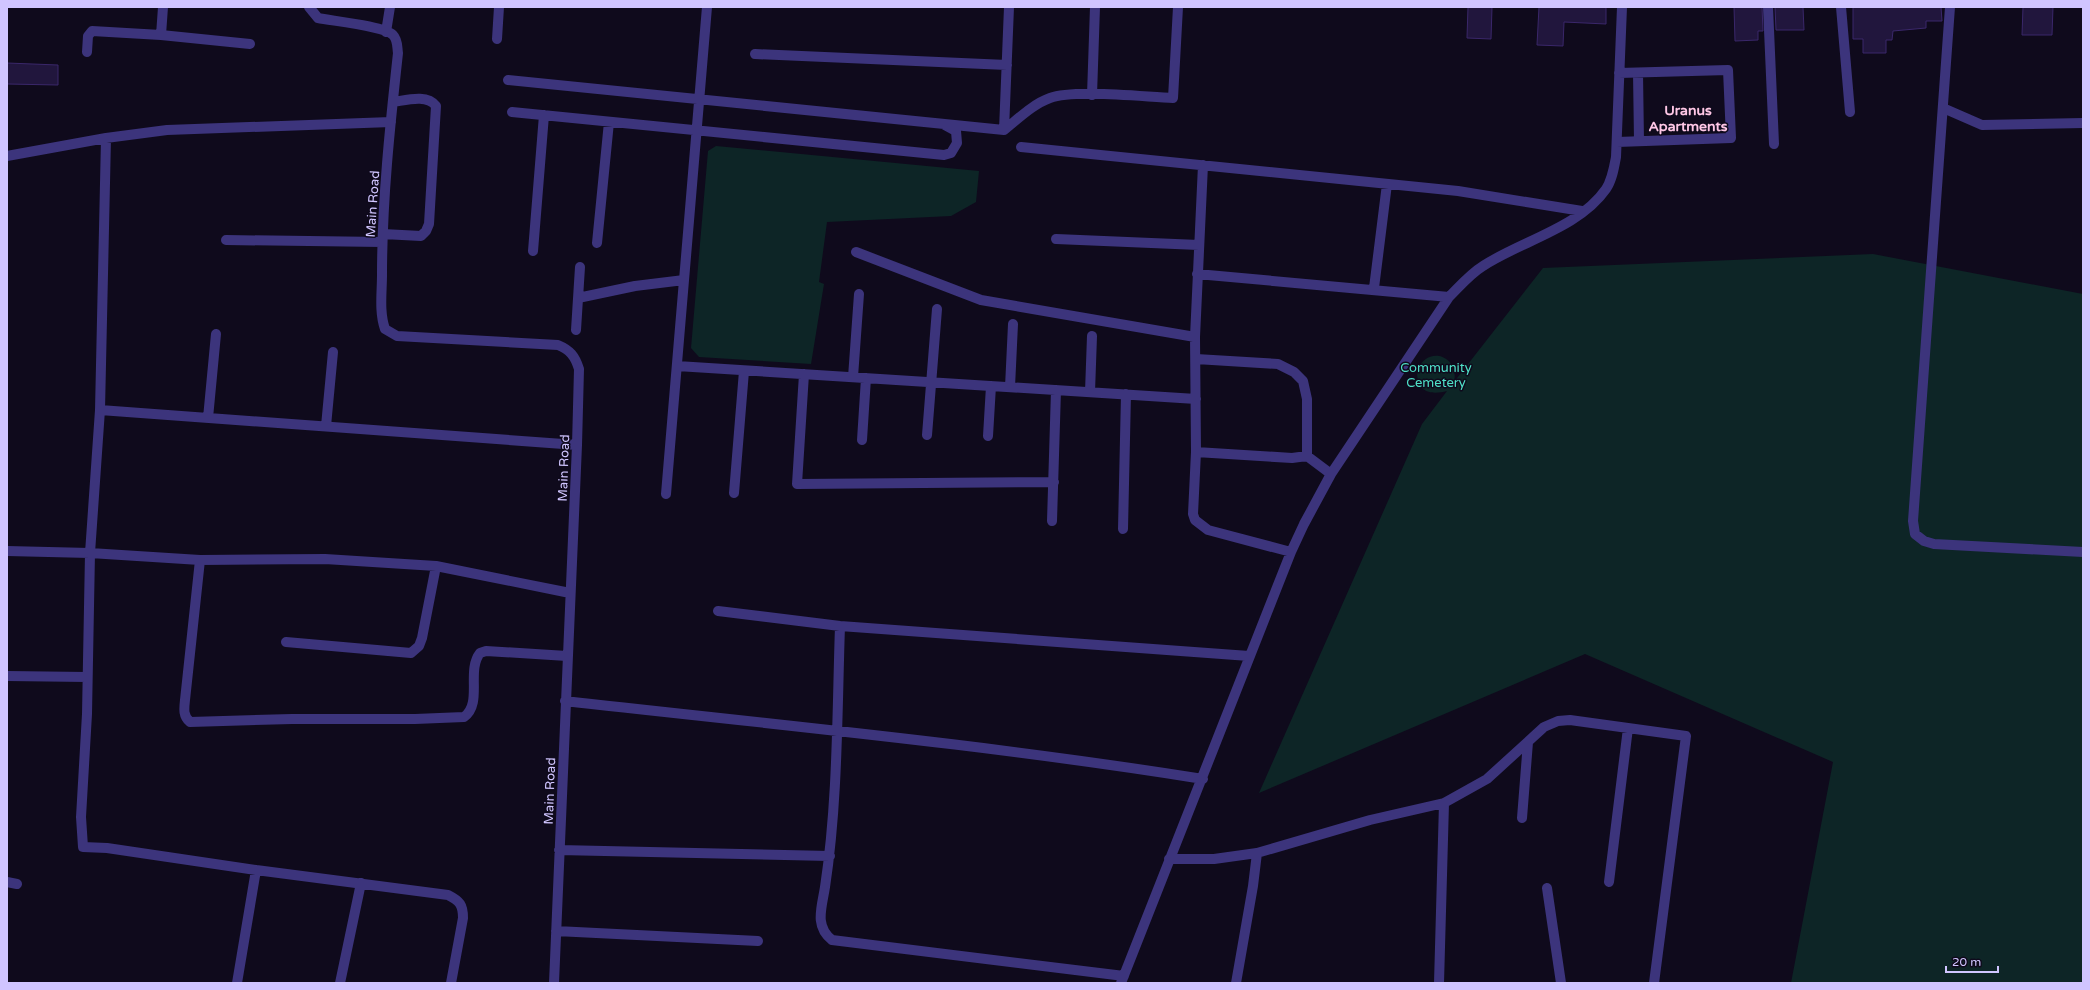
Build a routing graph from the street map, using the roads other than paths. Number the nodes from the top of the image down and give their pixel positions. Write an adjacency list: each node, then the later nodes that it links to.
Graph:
1 (164, 7): 14 (street)
2 (309, 7): 13 (street)
3 (390, 7): 13 (street)
4 (499, 7): 15 (street)
5 (707, 7): 24 (street)
6 (1009, 7): 19 (street)
7 (1095, 7): 23 (street)
8 (1178, 7): 23 (street)
9 (1622, 7): 20 (street)
10 (1768, 7): 39 (street)
11 (1841, 7): 28 (street)
12 (1950, 7): 26 (street)
13 (386, 32): 25 (street, Main Road)
14 (161, 34): 16 (street); 17 (street)
15 (496, 39)
16 (250, 44)
17 (87, 52)
18 (755, 54): 19 (street)
19 (1007, 65): 34 (street)
20 (1619, 73): 21 (street); 38 (street)
21 (1638, 73): 37 (street); 37 (street)
22 (508, 80): 24 (street)
23 (1092, 95): 34 (street)
24 (699, 100): 32 (street); 35 (street)
25 (393, 102): 30 (street, Main Road); 45 (street)
26 (1943, 108): 33 (street); 96 (street)
27 (512, 112): 29 (street)
28 (1850, 112)
29 (544, 115): 31 (street); 50 (street)
30 (391, 122): 36 (street); 45 (street, Main Road)
31 (609, 122): 35 (street); 48 (street)
32 (940, 124): 34 (street); 35 (street)
33 (2083, 124)
34 (1004, 130)
35 (697, 131): 54 (street)
36 (106, 138): 41 (street); 79 (street)
37 (1639, 141): 38 (street)
38 (1617, 142): 44 (street)
39 (1774, 144)
40 (1020, 147): 42 (street)
41 (7, 156)
42 (1203, 165): 43 (street); 49 (street)
43 (1387, 184): 44 (street); 55 (street)
44 (1582, 211): 57 (street)
45 (383, 238): 47 (street); 85 (street, Main Road)
46 (1056, 239): 49 (street)
47 (226, 240)
48 (597, 243)
49 (1199, 245): 53 (street)
50 (533, 251)
51 (856, 252): 64 (street)
52 (580, 267): 58 (street)
53 (1197, 274): 55 (street); 64 (street)
54 (684, 280): 58 (street); 67 (street)
55 (1374, 288): 57 (street)
56 (859, 294): 70 (street)
57 (1449, 297): 88 (street)
58 (578, 298): 61 (street)
59 (937, 309): 72 (street)
60 (1013, 324): 74 (street)
61 (576, 330)
62 (216, 334): 80 (street)
63 (1092, 336): 76 (street)
64 (1195, 337): 66 (street)
65 (333, 352): 81 (street)
66 (1196, 359): 78 (street); 87 (street)
67 (677, 366): 68 (street); 91 (street)
68 (744, 371): 69 (street); 90 (street)
69 (804, 374): 70 (street); 89 (street)
70 (853, 377): 71 (street)
71 (866, 378): 72 (street); 84 (street)
72 (931, 382): 73 (street); 82 (street)
73 (991, 386): 74 (street); 83 (street)
74 (1010, 387): 75 (street)
75 (1056, 390): 76 (street); 89 (street)
76 (1090, 392): 77 (street)
77 (1126, 394): 78 (street); 93 (street)
78 (1196, 399): 86 (street)
79 (100, 410): 80 (street); 97 (street)
80 (208, 418): 81 (street)
81 (326, 426): 85 (street)
82 (927, 435)
83 (988, 436)
84 (862, 440)
85 (577, 445): 100 (street, Main Road)
86 (1196, 452): 87 (street); 95 (street)
87 (1307, 456): 88 (street)
88 (1331, 474): 95 (street)
89 (1054, 482): 92 (street)
90 (734, 493)
91 (666, 494)
92 (1052, 521)
93 (1123, 529)
94 (7, 551): 97 (street)
95 (1291, 552): 105 (street)
96 (2083, 552)
97 (90, 553): 98 (street); 107 (street)
98 (200, 560): 99 (street); 104 (street)
99 (436, 566): 100 (street); 103 (street)
100 (570, 593): 104 (street, Main Road)
101 (718, 611): 102 (street)
102 (840, 626): 105 (street); 110 (street)
103 (286, 642)
104 (567, 656): 108 (street, Main Road)
105 (1249, 656): 112 (street)
106 (7, 676): 107 (street)
107 (87, 677): 119 (street)
108 (565, 701): 110 (street); 115 (street, Main Road)
109 (1628, 728): 111 (street); 120 (street); 133 (street)
110 (838, 732): 112 (street); 117 (street)
111 (1528, 742): 113 (street); 114 (street)
112 (1203, 778): 118 (street)
113 (1444, 804): 116 (street); 131 (street)
114 (1522, 818)
115 (559, 850): 117 (street); 123 (street, Main Road)
116 (1257, 853): 118 (street); 130 (street)
117 (830, 856): 125 (street)
118 (1169, 859): 125 (street)
119 (256, 870): 121 (street); 126 (street)
120 (1609, 882)
121 (361, 883): 127 (street); 128 (street)
122 (1547, 888): 132 (street)
123 (556, 930): 124 (street); 129 (street, Main Road)
124 (758, 941)
125 (1122, 979)
126 (237, 983)
127 (340, 983)
128 (451, 983)
129 (554, 983)
130 (1236, 983)
131 (1440, 983)
132 (1561, 983)
133 (1654, 983)

